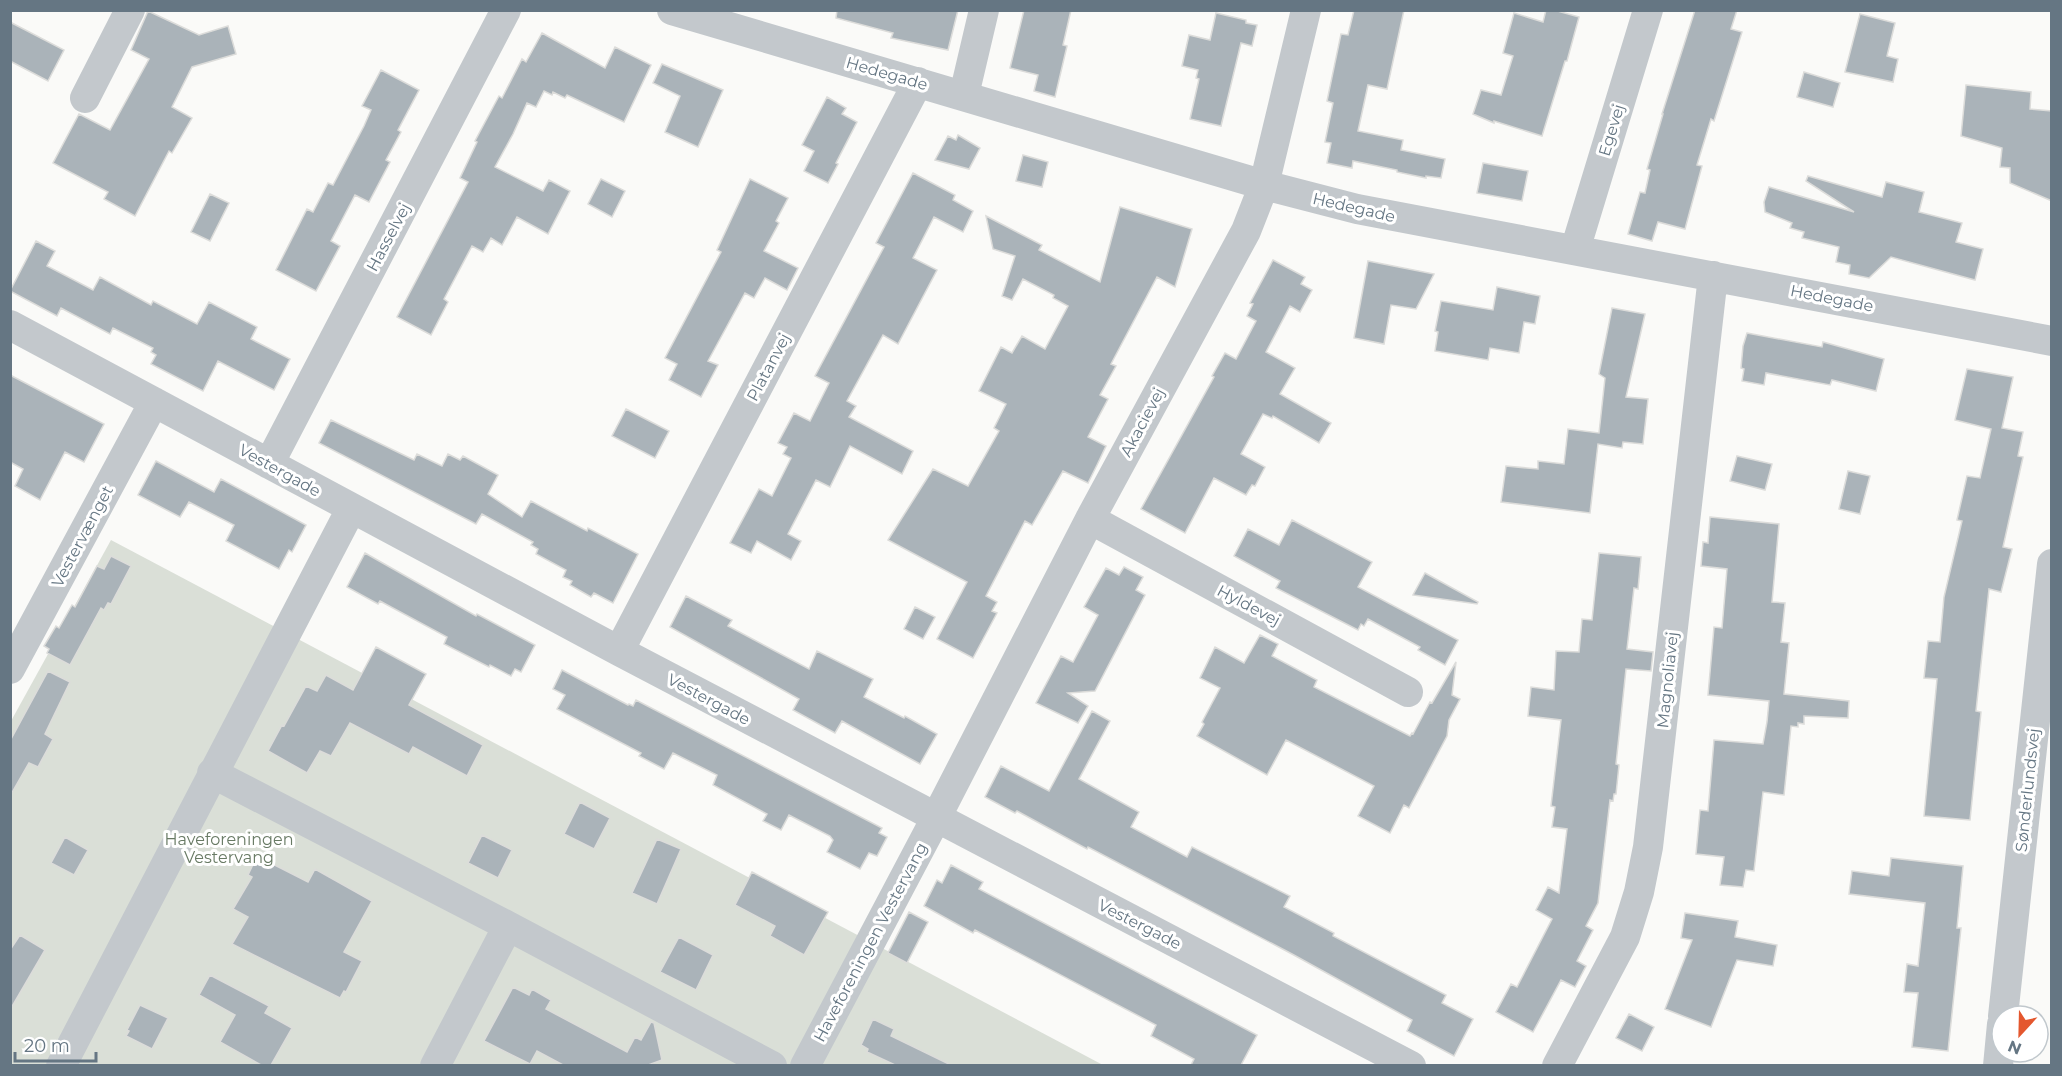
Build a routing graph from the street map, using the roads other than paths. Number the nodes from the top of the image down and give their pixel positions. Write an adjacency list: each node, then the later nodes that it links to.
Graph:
1 (130, 10): 9 (street)
2 (506, 10): 16 (street, Hasselvej)
3 (672, 10): 7 (street, Hedegade)
4 (984, 10): 8 (street)
5 (1306, 10): 10 (street, Akacievej)
6 (1648, 10): 11 (street, Egevej)
7 (918, 82): 8 (street, Hedegade); 20 (street, Platanvej)
8 (964, 95): 10 (street, Hedegade)
9 (86, 98)
10 (1264, 185): 11 (street, Hedegade); 18 (street, Akacievej)
11 (1575, 250): 12 (street, Hedegade)
12 (1713, 276): 14 (street, Hedegade); 33 (street, Magnoliavej)
13 (10, 325): 15 (street, Vestergade)
14 (2052, 341)
15 (154, 402): 16 (street, Vestergade); 21 (street, Vestervænget)
16 (269, 464): 17 (street, Vestergade)
17 (351, 509): 20 (street, Vestergade); 23 (street)
18 (1090, 519): 22 (street, Hyldevej); 24 (street, Akacievej)
19 (2052, 564): 26 (street, Sønderlundsvej)
20 (619, 651): 24 (street, Vestergade)
21 (10, 669)
22 (1408, 692)
23 (212, 773): 25 (street); 28 (street)
24 (936, 818): 27 (street, Vestergade); 31 (street, Haveforeningen Vestervang)
25 (508, 926): 29 (street); 30 (street)
26 (2004, 1004)
27 (1374, 1057): 32 (street, Vestergade)
28 (61, 1065)
29 (435, 1065)
30 (772, 1065)
31 (805, 1065)
32 (1411, 1065)
33 (1557, 1065)

